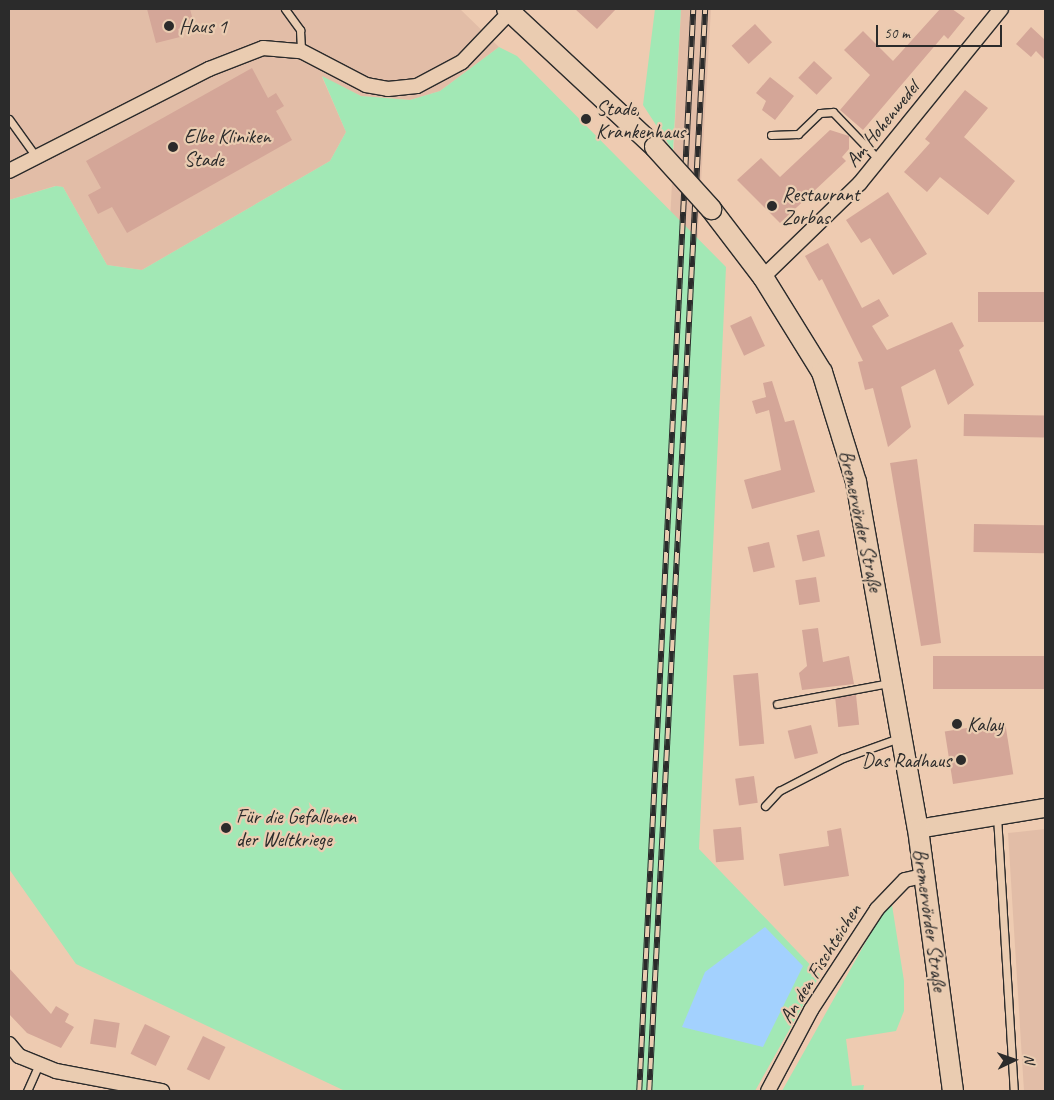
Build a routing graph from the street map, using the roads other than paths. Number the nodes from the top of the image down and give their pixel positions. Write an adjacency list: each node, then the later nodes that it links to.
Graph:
1 (285, 9): 4 (lane)
2 (1001, 9): 8 (street, Am Hohenwedel)
3 (508, 10): 4 (street); 10 (main road, Bremervörder Straße, bridge)
4 (301, 51): 7 (street)
5 (9, 119): 7 (lane)
6 (771, 135): 8 (lane)
7 (37, 158): 9 (street)
8 (879, 160): 10 (street, Am Hohenwedel)
9 (9, 171)
10 (763, 277): 11 (main road, Bremervörder Straße)
11 (892, 683): 12 (lane); 13 (main road, Bremervörder Straße)
12 (777, 704)
13 (902, 737): 14 (lane); 17 (main road, Bremervörder Straße)
14 (765, 806)
15 (1045, 808): 16 (street)
16 (997, 816): 17 (street); 25 (lane)
17 (918, 829): 18 (main road, Bremervörder Straße)
18 (914, 878): 23 (street, An den Fischteichen); 24 (main road, Bremervörder Straße)
19 (9, 1044): 20 (street)
20 (39, 1064): 21 (lane); 22 (street)
21 (27, 1091)
22 (162, 1091)
23 (768, 1091)
24 (953, 1091)
25 (1014, 1091)

